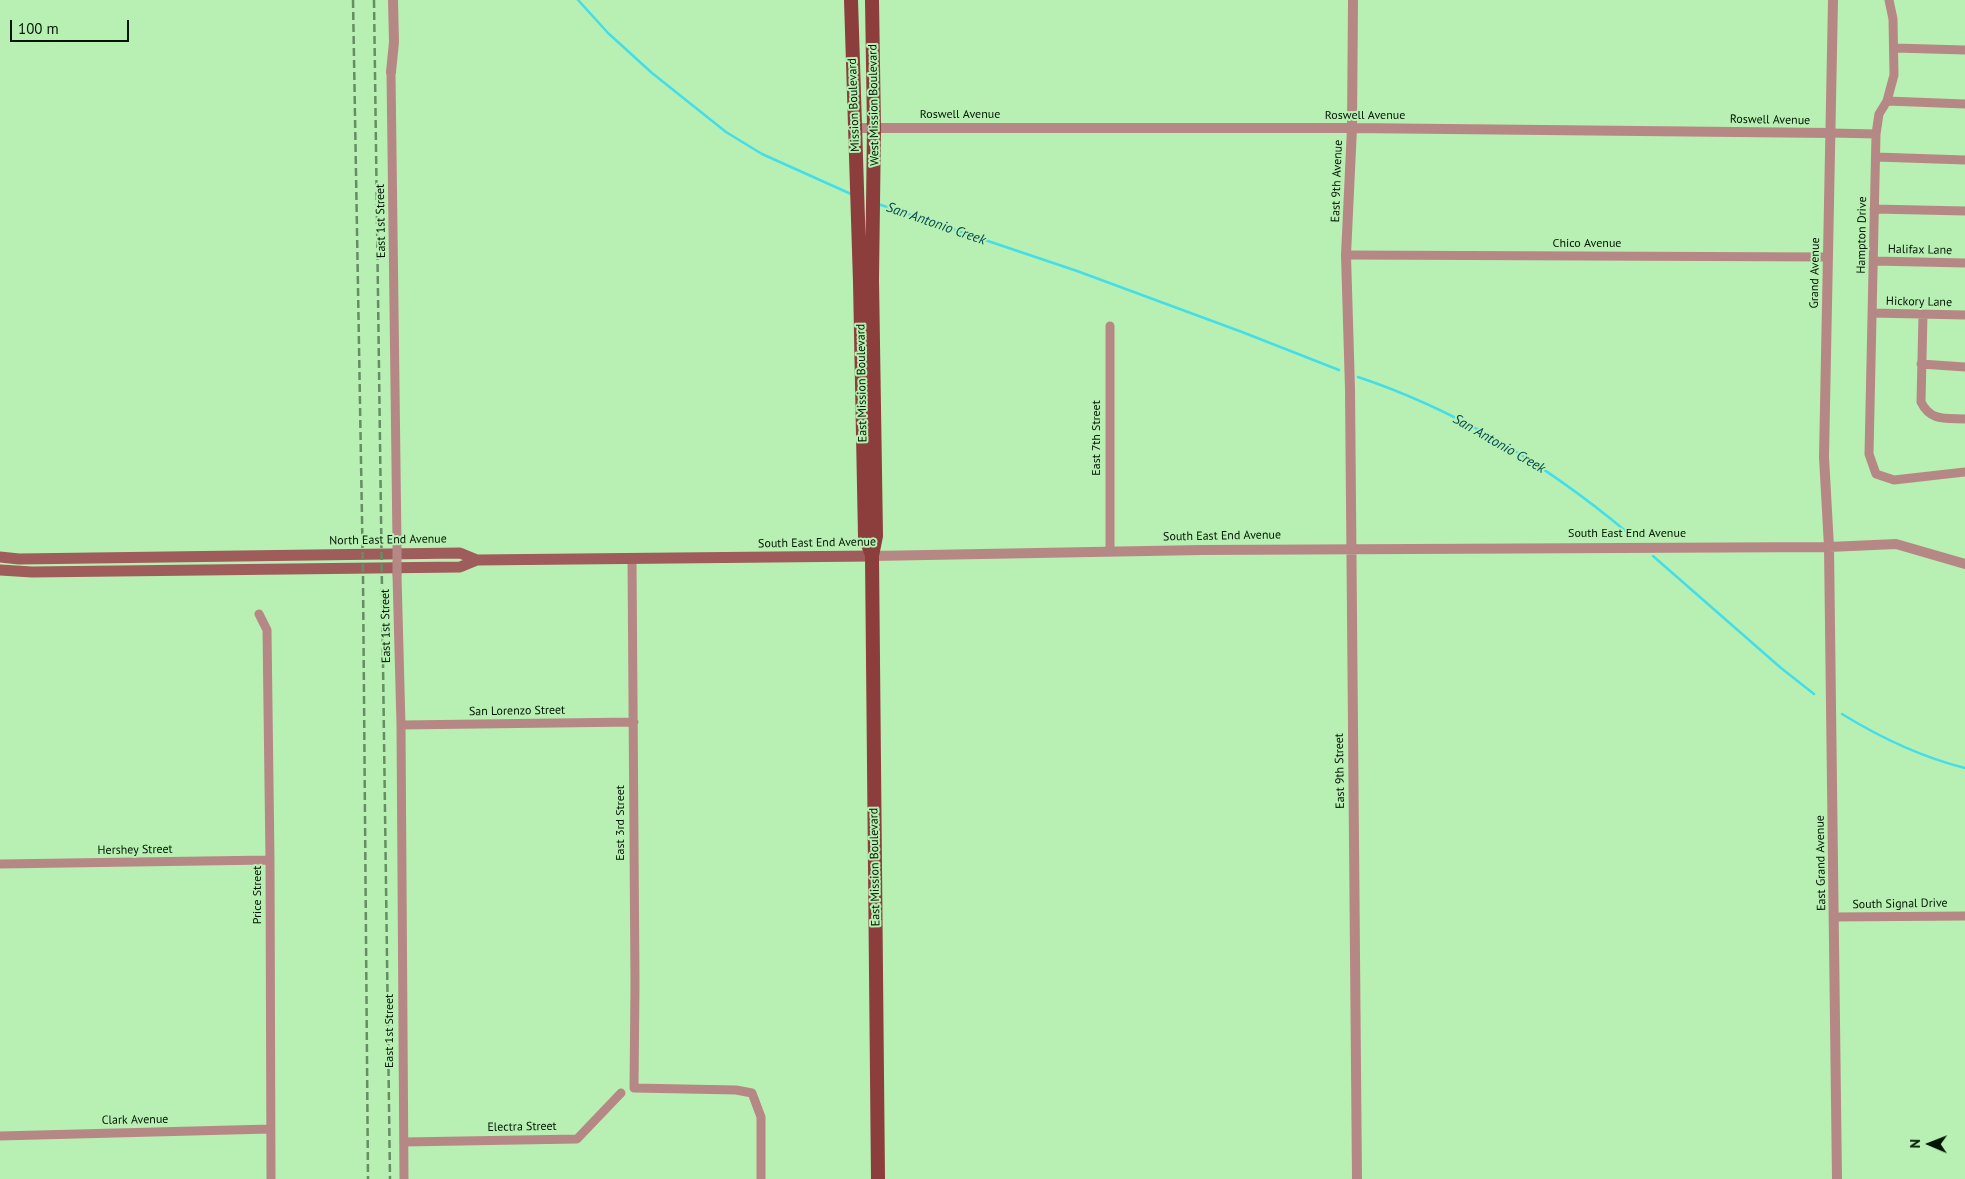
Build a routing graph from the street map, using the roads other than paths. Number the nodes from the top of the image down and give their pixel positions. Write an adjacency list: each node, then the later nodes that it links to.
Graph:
1 (392, 0): 9 (street)
2 (851, 0): 12 (main road, Mission Boulevard)
3 (872, 0): 13 (main road, West Mission Boulevard)
4 (1353, 0): 14 (street, East 9th Avenue)
5 (1833, 0): 15 (street, Grand Avenue)
6 (1889, 0): 7 (street, Hampton Drive)
7 (1895, 48): 8 (street); 10 (street, Hampton Drive)
8 (1965, 50)
9 (391, 72): 49 (street, East 1st Street, bridge)
10 (1887, 101): 11 (street); 16 (street, Hampton Drive)
11 (1965, 104)
12 (854, 128): 13 (street, Roswell Avenue); 19 (main road, Mission Boulevard)
13 (874, 128): 14 (street, Roswell Avenue); 21 (main road, West Mission Boulevard)
14 (1352, 128): 15 (street, Roswell Avenue); 23 (street, East 9th Avenue)
15 (1831, 134): 16 (street, Roswell Avenue); 24 (street, Grand Avenue)
16 (1876, 134): 17 (street, Hampton Drive)
17 (1876, 157): 18 (street); 20 (street, Hampton Drive)
18 (1965, 160)
19 (858, 209): 39 (main road, East Mission Boulevard)
20 (1874, 209): 22 (street); 25 (street, Hampton Drive)
21 (874, 210): 39 (main road, East Mission Boulevard)
22 (1965, 211)
23 (1346, 255): 24 (street, Chico Avenue); 31 (street, East 9th Avenue)
24 (1828, 257): 36 (street, Grand Avenue)
25 (1874, 261): 26 (street, Halifax Lane); 27 (street, Hampton Drive)
26 (1965, 263)
27 (1872, 314): 28 (street, Hickory Lane); 35 (street, Hampton Drive)
28 (1923, 315): 29 (street, Hickory Lane); 32 (street)
29 (1965, 315)
30 (1110, 326): 38 (street, East 7th Street)
31 (1350, 363): 37 (street, East 9th Street)
32 (1921, 364): 33 (street); 34 (street)
33 (1965, 367)
34 (1965, 419)
35 (1965, 472)
36 (1829, 547): 37 (street, South East End Avenue); 44 (street, South East End Avenue); 53 (street, East Grand Avenue)
37 (1351, 549): 38 (street, South East End Avenue); 62 (street, East 9th Street)
38 (1110, 551): 39 (street, South East End Avenue)
39 (872, 556): 42 (main road, South East End Avenue); 61 (main road, East Mission Boulevard)
40 (0, 557): 41 (main road, North East End Avenue)
41 (107, 558): 43 (main road, North East End Avenue); 46 (main road)
42 (632, 558): 43 (main road, South East End Avenue); 48 (street, East 3rd Street)
43 (477, 560): 46 (main road)
44 (1965, 564)
45 (0, 570): 46 (main road)
46 (106, 572)
47 (258, 614): 50 (street, Price Street)
48 (634, 722): 49 (street, San Lorenzo Street); 60 (street, East 3rd Street)
49 (401, 725): 57 (street, East 1st Street)
50 (270, 860): 51 (street, Hershey Street); 55 (street, Price Street)
51 (0, 864)
52 (1965, 916): 53 (street, South Signal Drive)
53 (1834, 917): 63 (street, East Grand Avenue)
54 (621, 1093): 57 (street, Electra Street)
55 (270, 1129): 56 (street, Clark Avenue); 58 (street, Price Street)
56 (0, 1136)
57 (404, 1142): 59 (street, East 1st Street)
58 (271, 1179)
59 (404, 1179)
60 (761, 1179)
61 (878, 1179)
62 (1357, 1179)
63 (1837, 1179)

